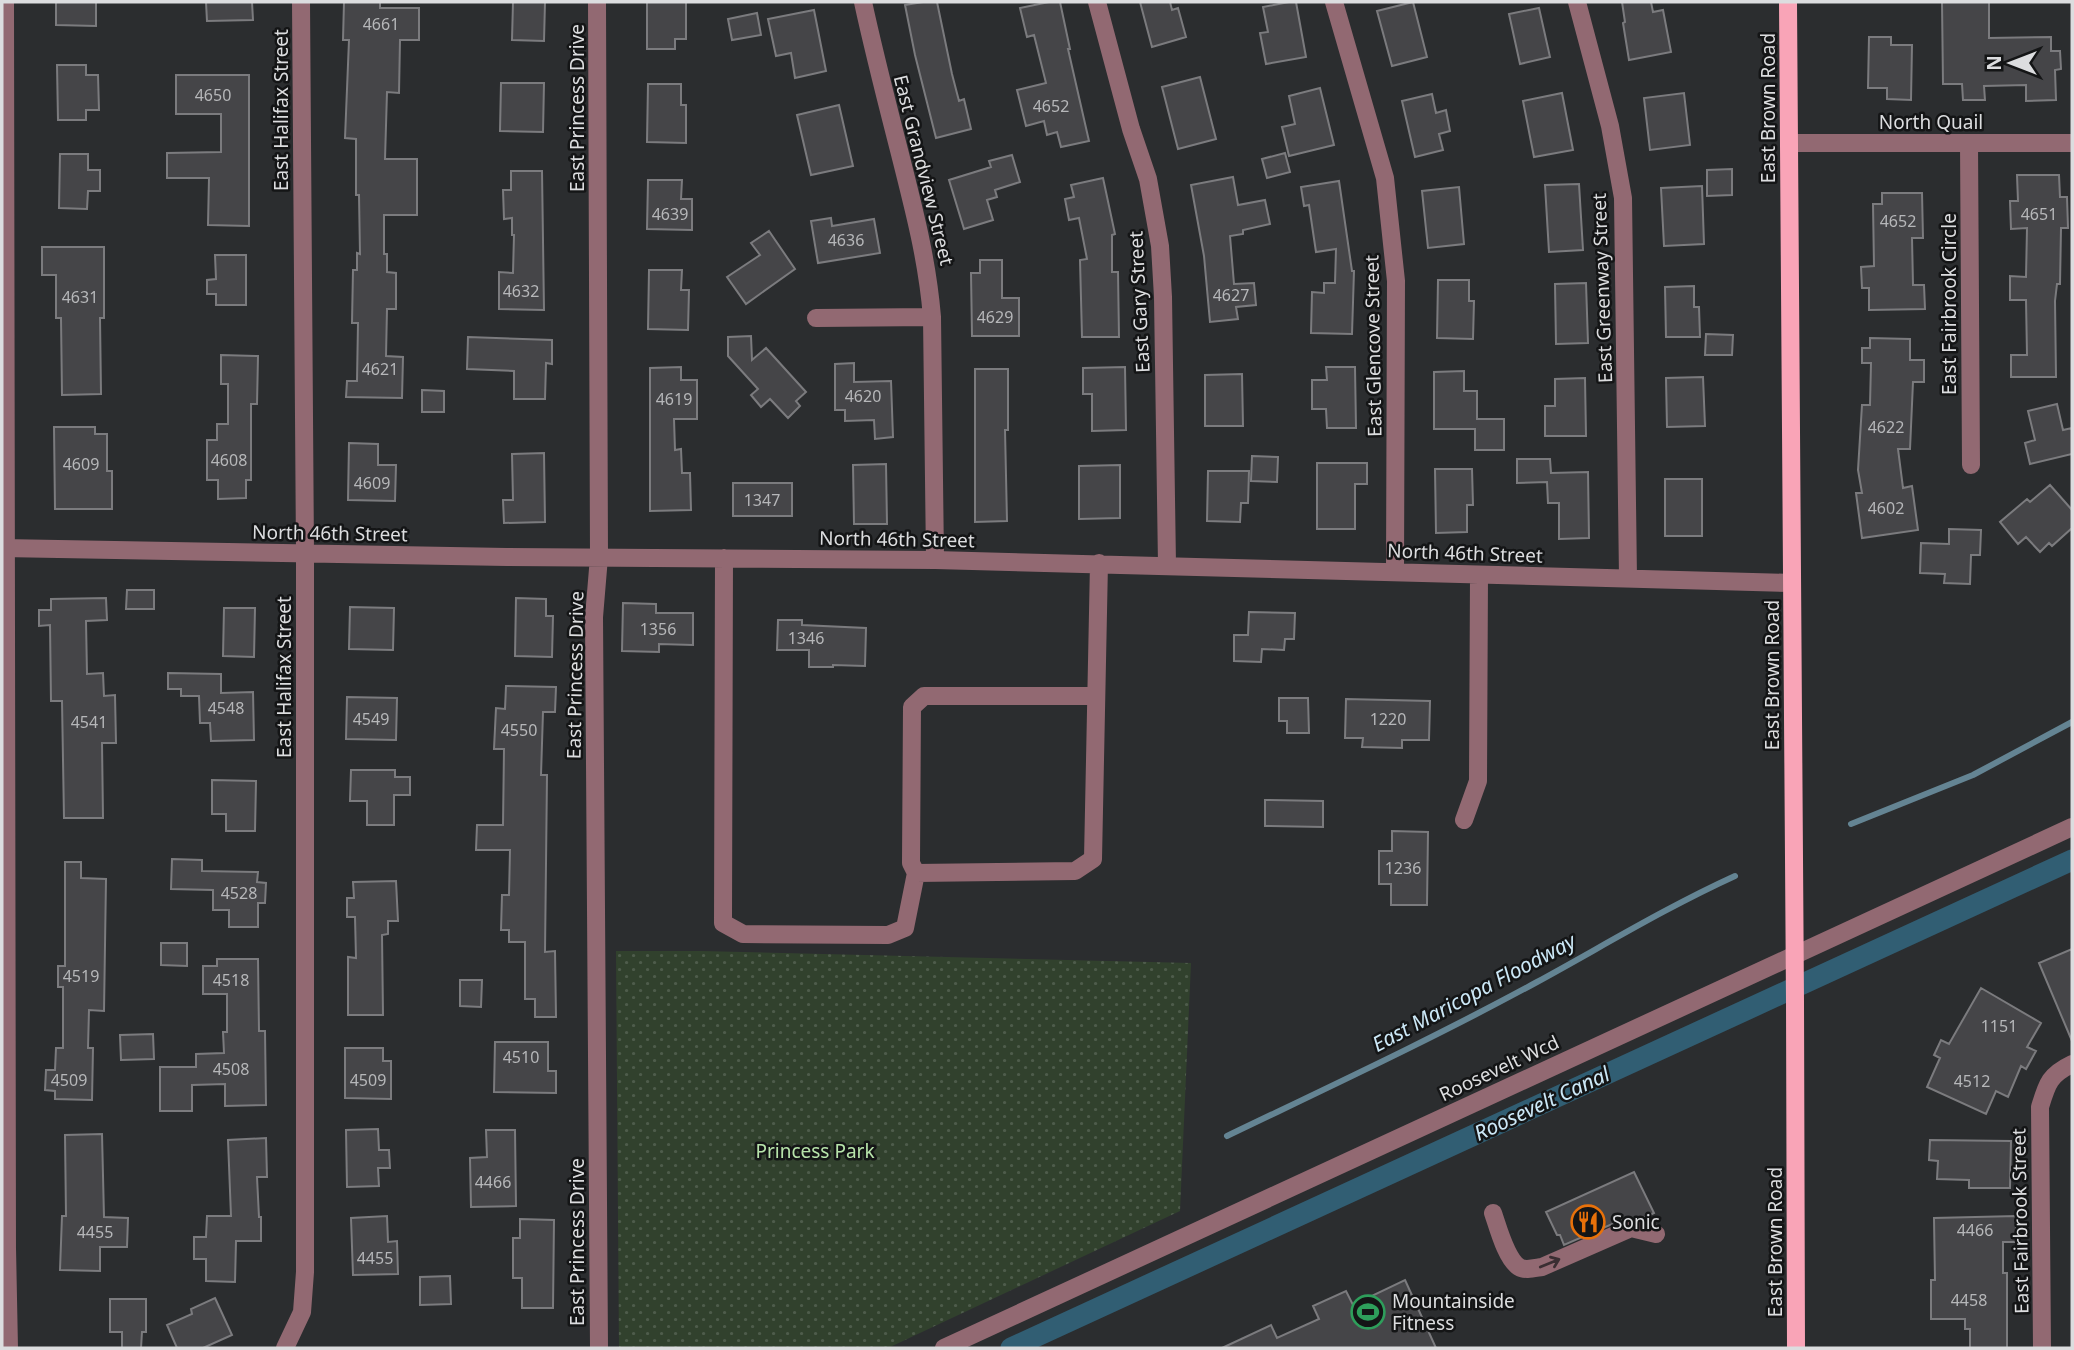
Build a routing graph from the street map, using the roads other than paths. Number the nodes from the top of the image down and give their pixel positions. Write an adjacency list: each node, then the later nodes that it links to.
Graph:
1 (5, 2): 15 (street)
2 (301, 2): 16 (street, East Halifax Street)
3 (597, 2): 17 (street, East Princess Drive)
4 (863, 2): 12 (street, East Grandview Street)
5 (1097, 2): 21 (street, East Gary Street)
6 (1334, 2): 22 (street, East Glencove Street)
7 (1577, 2): 24 (street, East Greenway Street)
8 (1788, 2): 9 (main road, East Brown Road)
9 (1789, 143): 10 (street, North Quail); 25 (main road, East Brown Road)
10 (1969, 143): 11 (street, North Quail); 14 (street, East Fairbrook Circle)
11 (2072, 143)
12 (932, 317): 13 (street); 19 (street, East Grandview Street)
13 (816, 318)
14 (1971, 465)
15 (4, 548): 16 (street, North 46th Street); 34 (street)
16 (305, 554): 17 (street, North 46th Street); 36 (street, East Halifax Street)
17 (599, 557): 18 (street, North 46th Street); 37 (street, East Princess Drive)
18 (724, 558): 19 (street, North 46th Street); 29 (street)
19 (935, 560): 20 (street, North 46th Street)
20 (1099, 563): 21 (street, North 46th Street); 26 (street)
21 (1167, 565): 22 (street, North 46th Street)
22 (1395, 572): 23 (street, North 46th Street)
23 (1479, 575): 24 (street, North 46th Street); 27 (street)
24 (1628, 578): 25 (street, North 46th Street)
25 (1792, 583): 30 (main road, East Brown Road)
26 (1096, 696): 29 (street); 29 (street)
27 (1464, 820)
28 (2072, 827): 30 (street, Roosevelt Wcd)
29 (916, 873)
30 (1795, 954): 38 (street, Roosevelt Wcd); 39 (main road, East Brown Road)
31 (2072, 1064): 40 (street, East Fairbrook Street)
32 (1493, 1213): 33 (street, one-way to 33)
33 (1656, 1234)
34 (4, 1248): 35 (street)
35 (9, 1348)
36 (285, 1348)
37 (599, 1348)
38 (944, 1348)
39 (1796, 1348)
40 (2042, 1348)

